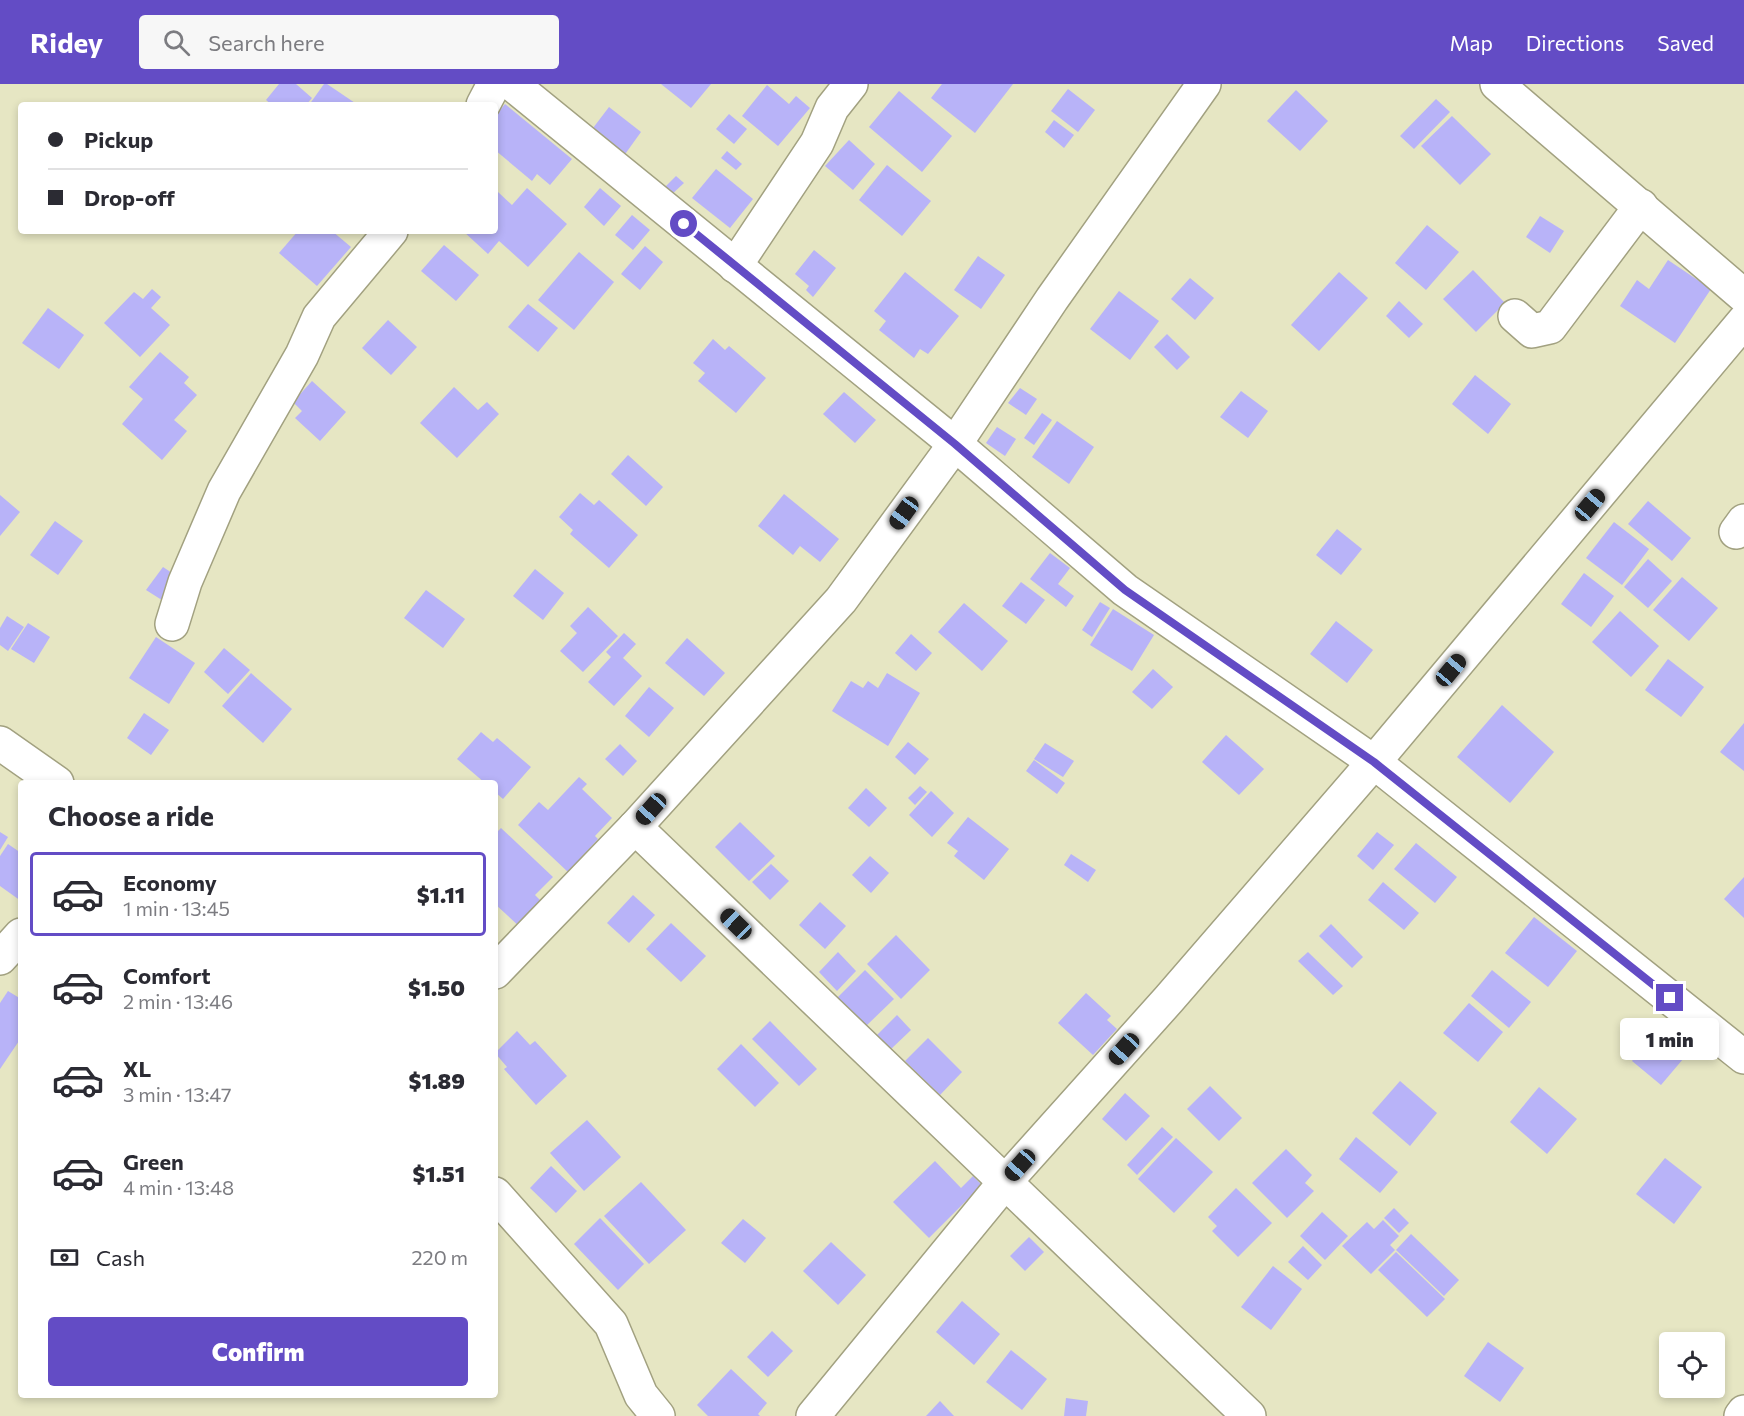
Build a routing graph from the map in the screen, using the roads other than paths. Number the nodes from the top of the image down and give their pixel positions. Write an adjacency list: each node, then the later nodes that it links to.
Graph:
1 (494, 84): 6 (street)
2 (512, 84): 9 (street)
3 (851, 84): 9 (street)
4 (1204, 84): 13 (street)
5 (1497, 84): 7 (street)
6 (485, 102)
7 (1641, 206): 10 (street); 11 (street)
8 (388, 234): 14 (street)
9 (735, 266): 13 (street)
10 (1744, 296)
11 (1515, 316)
12 (1744, 321): 16 (street)
13 (955, 444): 16 (street); 18 (street)
14 (172, 624)
15 (0, 743): 17 (street)
16 (1374, 762): 22 (street); 23 (street)
17 (53, 780)
18 (635, 827): 21 (street); 23 (street)
19 (18, 938): 20 (street)
20 (0, 958)
21 (498, 969)
22 (1744, 1057)
23 (1005, 1182): 27 (street); 28 (street)
24 (498, 1197): 26 (street)
25 (1744, 1412): 29 (street)
26 (658, 1416)
27 (813, 1416)
28 (1249, 1416)
29 (1741, 1416)

